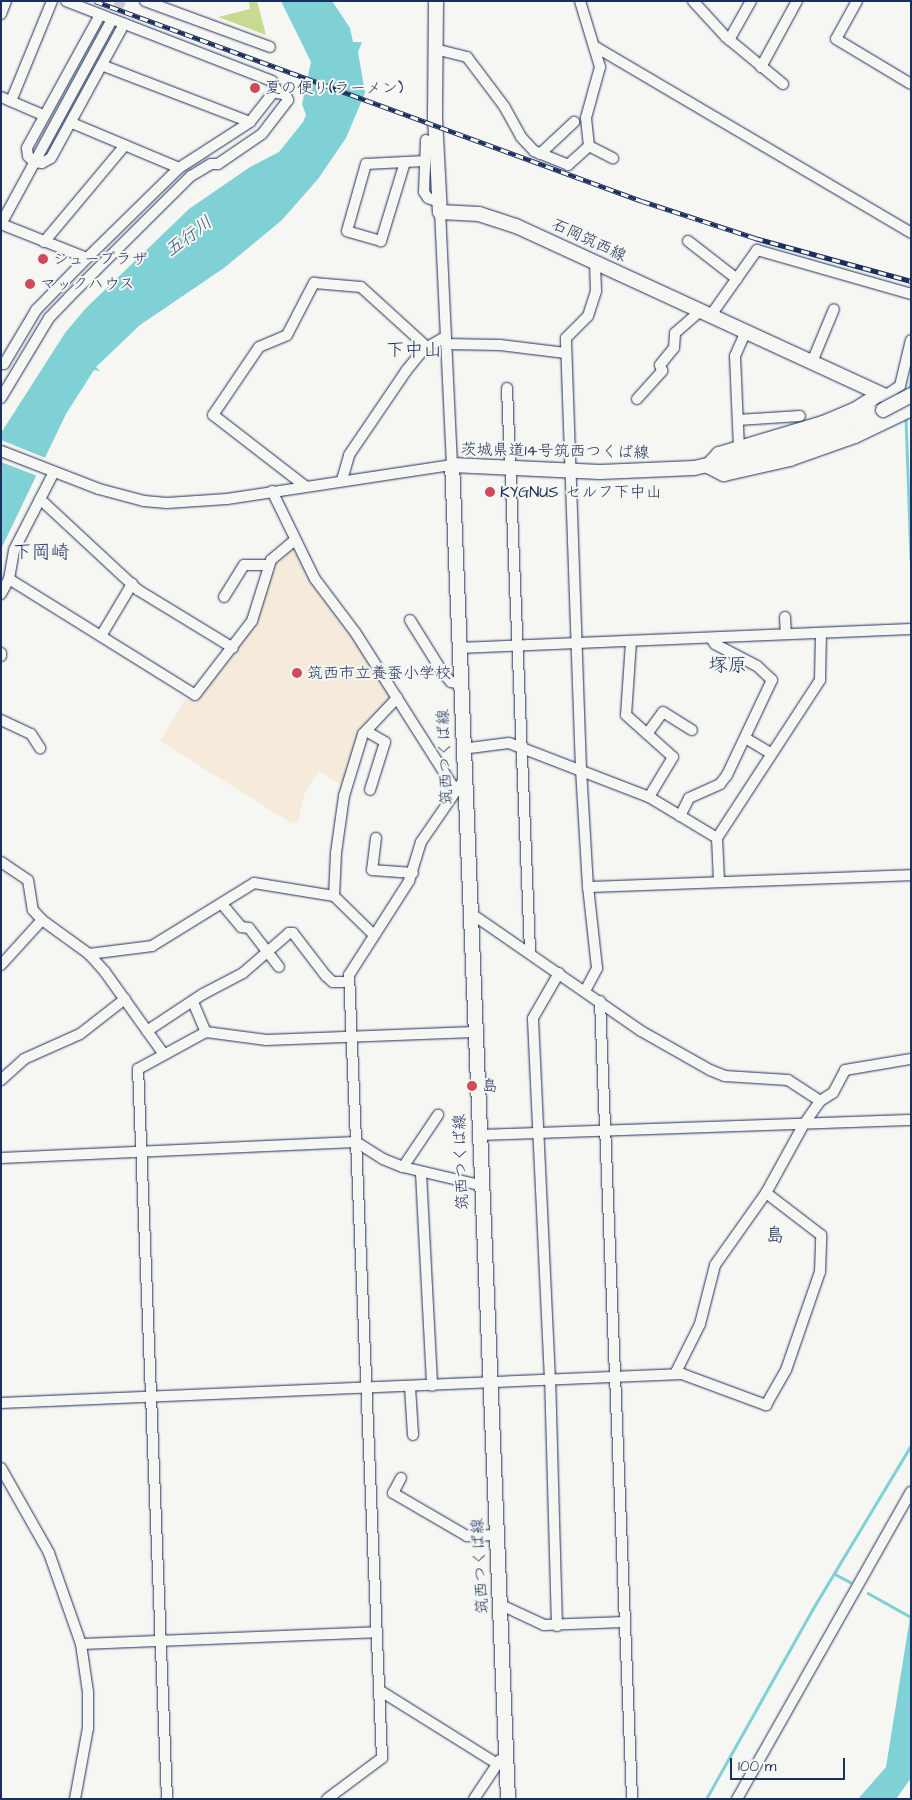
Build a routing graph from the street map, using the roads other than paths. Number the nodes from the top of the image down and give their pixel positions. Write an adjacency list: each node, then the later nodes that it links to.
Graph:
1 (6, 1): 11 (street)
2 (52, 1): 24 (street)
3 (66, 1): 12 (street)
4 (145, 1): 17 (street)
5 (436, 1): 18 (main road)
6 (580, 1): 16 (street)
7 (693, 1): 15 (street)
8 (751, 1): 15 (street)
9 (797, 1): 20 (street)
10 (857, 1): 22 (street)
11 (1, 14)
12 (100, 15): 14 (street); 25 (street)
13 (110, 23): 35 (street)
14 (124, 24): 19 (street); 23 (street)
15 (729, 40): 20 (street)
16 (594, 46): 31 (street); 41 (street)
17 (270, 47)
18 (434, 49): 32 (street); 39 (main road)
19 (104, 66): 26 (street); 28 (street)
20 (761, 68): 21 (street)
21 (783, 84)
22 (911, 84)
23 (273, 92): 26 (street); 38 (street)
24 (6, 99): 25 (street)
25 (43, 115): 35 (street)
26 (250, 122): 37 (street)
27 (574, 122): 32 (street)
28 (72, 123): 30 (street); 35 (street)
29 (426, 140): 34 (street)
30 (125, 145): 37 (street); 43 (street)
31 (589, 146): 32 (street); 33 (street)
32 (540, 154)
33 (613, 158)
34 (425, 161): 36 (street); 39 (street)
35 (34, 162): 40 (street)
36 (405, 162): 36 (street)
37 (182, 166): 38 (street); 45 (street)
38 (192, 175): 45 (street)
39 (439, 207): 44 (main road, 石岡筑西線); 51 (street)
40 (1, 224): 43 (street)
41 (911, 233)
42 (688, 241): 46 (street)
43 (44, 242): 45 (street)
44 (594, 262): 49 (main road, 石岡筑西線); 54 (street)
45 (86, 266): 56 (street); 60 (street)
46 (737, 279): 47 (street); 49 (street)
47 (911, 294)
48 (834, 309): 55 (street)
49 (706, 313): 50 (main road, 石岡筑西線); 61 (street)
50 (746, 331): 55 (main road, 石岡筑西線); 64 (street)
51 (445, 340): 53 (street); 54 (street); 67 (street)
52 (911, 340): 58 (street)
53 (427, 347): 72 (street); 73 (street)
54 (566, 353): 70 (street)
55 (812, 362): 58 (main road, 石岡筑西線)
56 (1, 363)
57 (507, 388): 69 (street)
58 (883, 395): 62 (main road, 石岡筑西線); 65 (main road)
59 (911, 395): 68 (main road, 茨城県道14号筑西つくば線, bridge)
60 (1, 398)
61 (637, 399)
62 (911, 408): 68 (main road)
63 (800, 416): 64 (street)
64 (738, 420): 65 (street)
65 (739, 448): 68 (main road)
66 (1, 451): 71 (street)
67 (452, 465): 69 (main road, 茨城県道14号筑西つくば線); 72 (street); 76 (main road, 茨城県道14号筑西つくば線)
68 (708, 466): 70 (main road, 茨城県道14号筑西つくば線)
69 (510, 467): 70 (main road, 茨城県道14号筑西つくば線); 92 (street)
70 (569, 470): 91 (street)
71 (52, 471): 74 (street); 75 (street)
72 (342, 480): 73 (street)
73 (304, 486): 74 (street)
74 (272, 491): 77 (street)
75 (40, 499): 79 (street); 80 (street)
76 (454, 523): 94 (main road, 筑西つくば線)
77 (295, 540): 78 (street); 96 (street)
78 (269, 565): 82 (street); 93 (street)
79 (9, 579): 81 (street); 88 (street)
80 (132, 584): 88 (street); 93 (street)
81 (1, 594)
82 (224, 597)
83 (785, 617): 87 (street)
84 (410, 620): 95 (street)
85 (910, 629): 86 (street)
86 (821, 633): 87 (street); 105 (street)
87 (786, 634): 89 (street)
88 (101, 636): 93 (street)
89 (712, 638): 90 (street); 101 (street)
90 (631, 642): 91 (street); 100 (street)
91 (578, 644): 92 (street); 106 (street)
92 (517, 647): 94 (street); 103 (street)
93 (233, 648)
94 (459, 648): 95 (main road, 筑西つくば線)
95 (460, 684): 104 (main road, 筑西つくば線)
96 (397, 698): 99 (street); 107 (street)
97 (1, 720): 102 (street)
98 (692, 730): 100 (street)
99 (366, 731): 108 (street); 118 (street)
100 (647, 734): 109 (street)
101 (747, 739): 105 (street); 110 (street)
102 (40, 748)
103 (522, 748): 104 (street); 106 (street); 123 (street)
104 (462, 749): 107 (main road, 筑西つくば線)
105 (770, 753): 112 (street)
106 (581, 770): 109 (street); 117 (street)
107 (460, 786): 114 (street); 120 (main road, 筑西つくば線)
108 (370, 790)
109 (649, 797): 110 (street)
110 (680, 816): 112 (street)
111 (376, 838): 114 (street)
112 (717, 838): 116 (street)
113 (1, 862): 121 (street)
114 (413, 872): 122 (street)
115 (911, 874): 116 (street)
116 (719, 881): 117 (street)
117 (588, 887): 130 (street)
118 (334, 896): 119 (street); 122 (street)
119 (222, 904): 124 (street); 125 (street)
120 (469, 912): 123 (street); 136 (main road, 筑西つくば線)
121 (42, 920): 125 (street); 126 (street)
122 (373, 934): 129 (street)
123 (530, 952): 128 (street)
124 (268, 953): 127 (street); 129 (street); 132 (street)
125 (89, 954): 131 (street)
126 (1, 965)
127 (279, 967)
128 (559, 973): 130 (street); 146 (street)
129 (349, 982): 137 (street)
130 (585, 991): 133 (street)
131 (125, 999): 134 (street); 140 (street)
132 (192, 1002): 134 (street); 135 (street)
133 (600, 1002): 141 (street); 145 (street)
134 (147, 1031): 138 (street)
135 (206, 1032): 137 (street); 138 (street)
136 (474, 1032): 137 (street); 147 (main road, 筑西つくば線)
137 (352, 1037): 148 (street)
138 (163, 1053): 149 (street)
139 (911, 1059): 141 (street)
140 (1, 1080)
141 (820, 1101): 144 (street)
142 (438, 1115): 151 (street)
143 (911, 1120): 144 (street)
144 (804, 1124): 145 (street); 154 (street)
145 (603, 1132): 146 (street); 156 (street)
146 (539, 1134): 147 (street); 157 (street)
147 (478, 1135): 153 (main road, 筑西つくば線)
148 (356, 1142): 149 (street); 151 (street); 161 (street)
149 (141, 1152): 150 (street); 162 (street)
150 (1, 1158)
151 (403, 1167): 152 (street)
152 (421, 1172): 153 (street); 160 (street)
153 (480, 1184): 158 (main road, 筑西つくば線)
154 (766, 1193): 155 (street); 155 (street)
155 (675, 1374): 156 (street)
156 (615, 1378): 157 (street); 170 (street)
157 (550, 1380): 158 (street); 171 (street)
158 (489, 1382): 160 (street); 168 (main road, 筑西つくば線)
159 (410, 1386): 160 (street); 161 (street); 164 (street)
160 (432, 1386)
161 (366, 1388): 162 (street); 172 (street)
162 (151, 1396): 163 (street); 173 (street)
163 (1, 1403)
164 (413, 1435)
165 (1, 1468): 174 (street)
166 (400, 1478): 168 (street)
167 (911, 1492): 183 (street)
168 (496, 1535): 169 (main road, 筑西つくば線)
169 (499, 1604): 171 (street); 176 (main road, 筑西つくば線)
170 (624, 1622): 171 (street); 182 (street)
171 (557, 1626)
172 (377, 1632): 173 (street); 175 (street)
173 (161, 1641): 174 (street); 178 (street)
174 (81, 1644): 177 (street)
175 (379, 1690): 176 (street); 179 (street)
176 (501, 1760): 180 (street); 181 (main road, 筑西つくば線)
177 (75, 1799)
178 (167, 1799)
179 (327, 1799)
180 (474, 1799)
181 (508, 1799)
182 (632, 1799)
183 (737, 1799)

